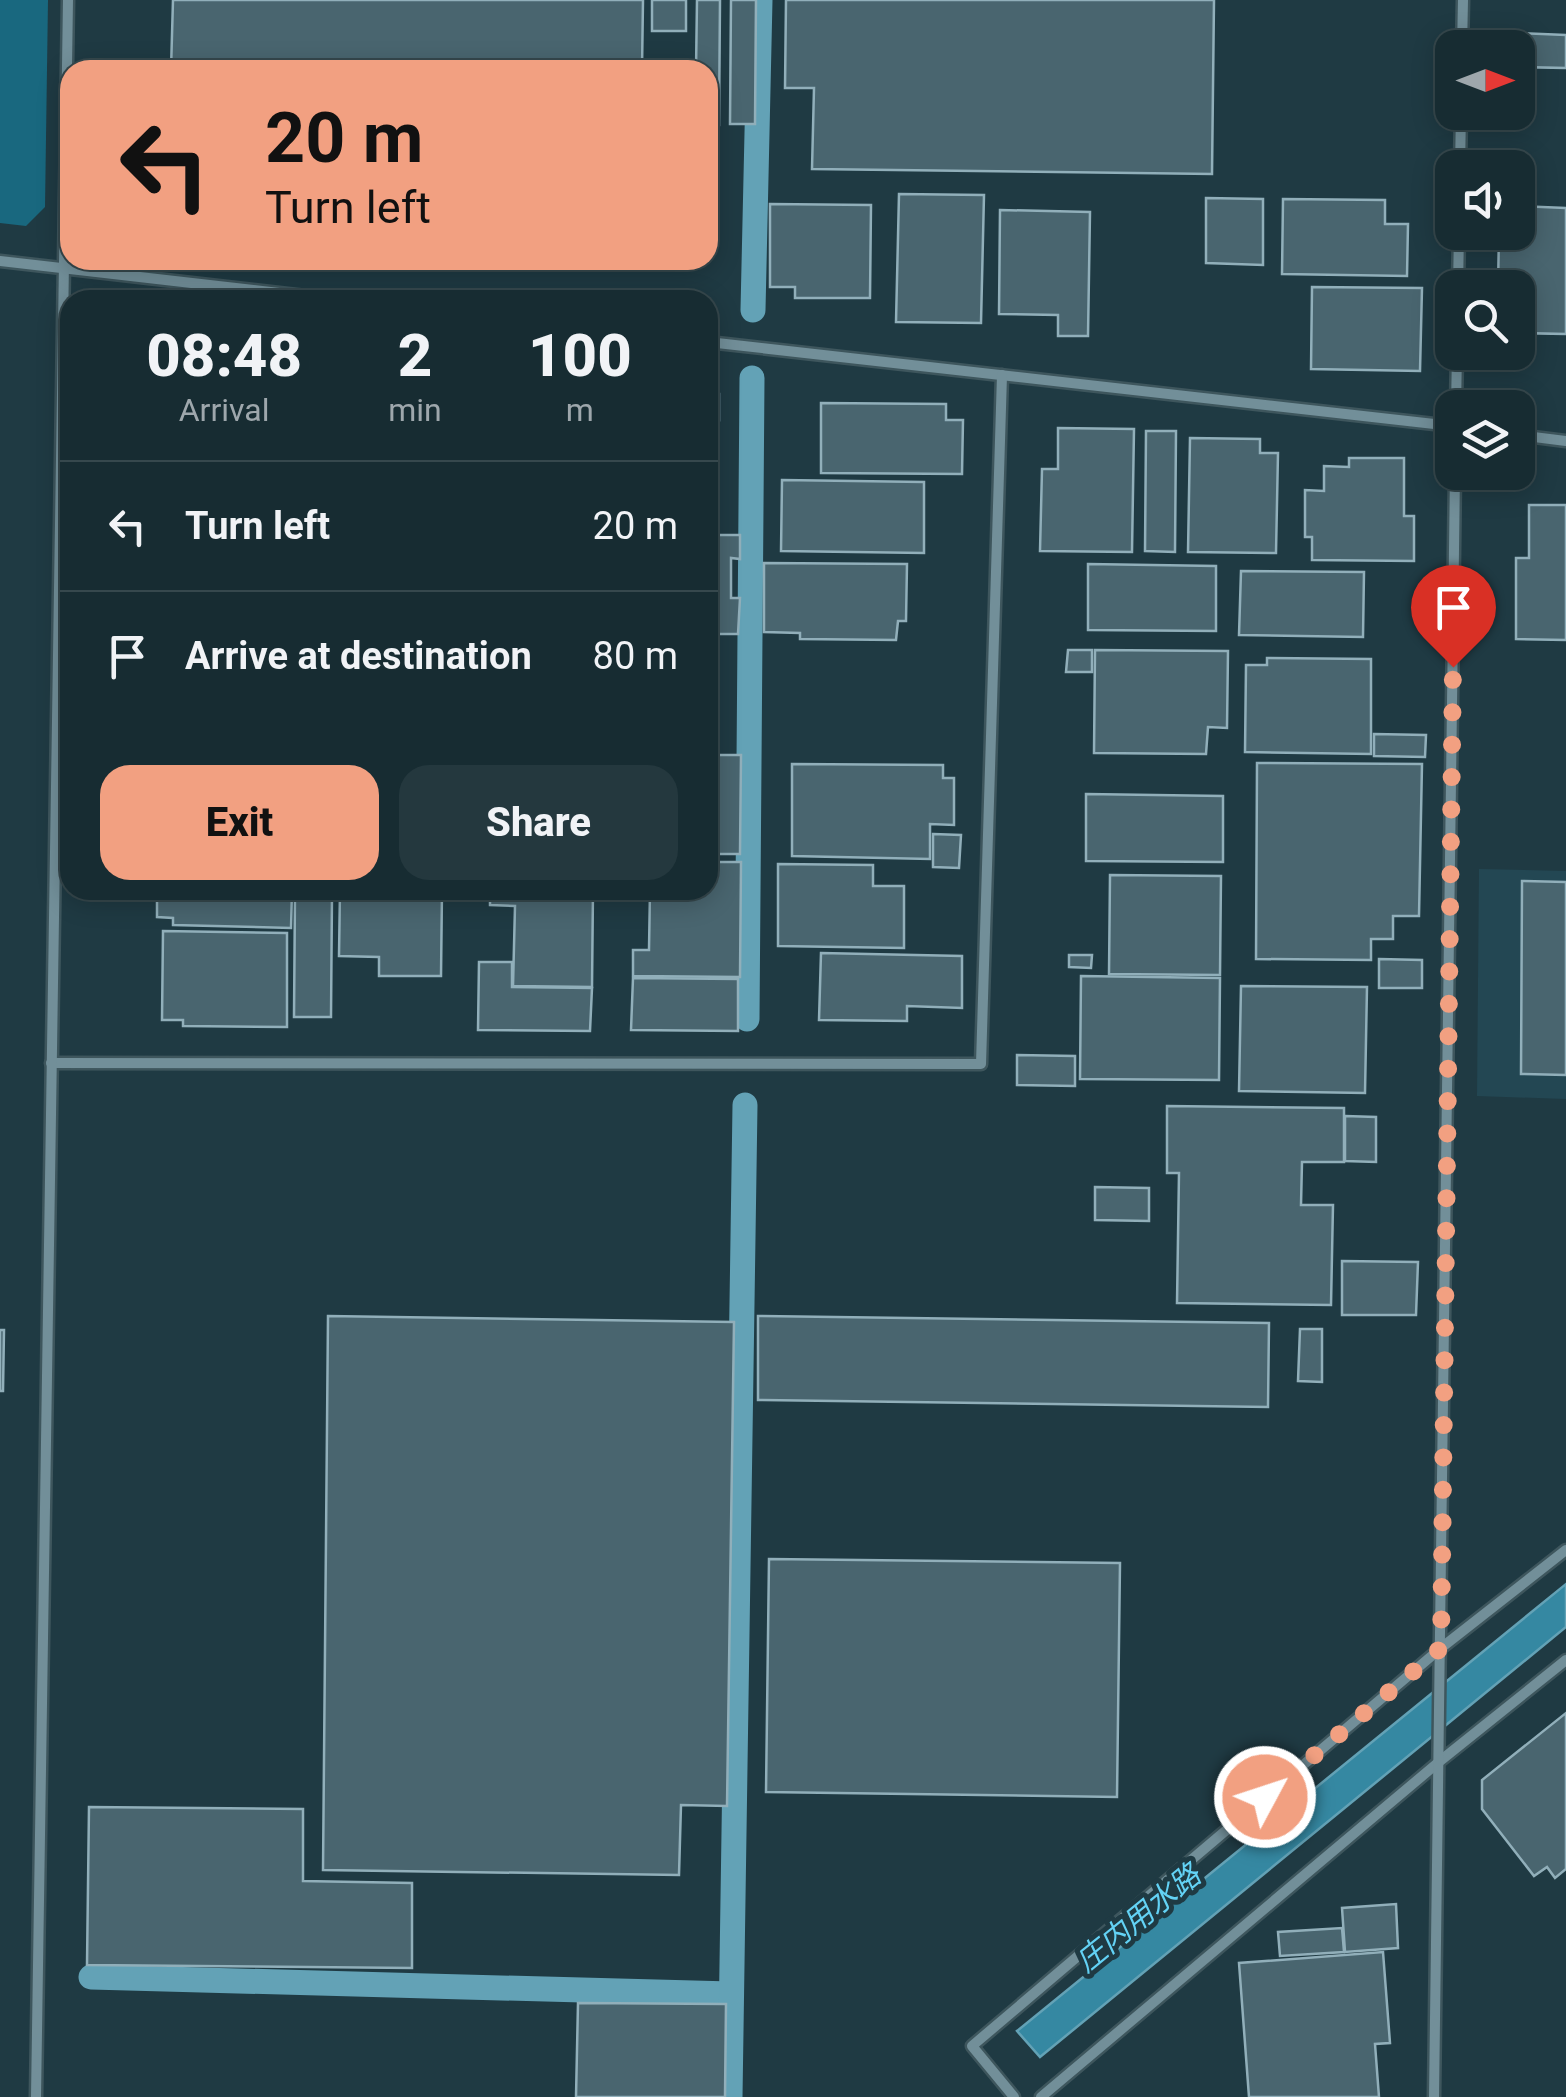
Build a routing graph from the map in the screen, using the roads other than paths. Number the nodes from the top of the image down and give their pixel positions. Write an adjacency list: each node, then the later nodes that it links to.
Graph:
1 (68, 0): 4 (street)
2 (1463, 0): 3 (street)
3 (1462, 30)
4 (67, 60)
5 (0, 260): 6 (street)
6 (60, 269)
7 (72, 270): 8 (street)
8 (251, 290)
9 (718, 343): 10 (street)
10 (1002, 375): 11 (street); 16 (street)
11 (1435, 424)
12 (1535, 437): 13 (street)
13 (1566, 441)
14 (60, 468): 16 (street)
15 (1456, 490): 18 (street)
16 (51, 1063): 21 (street)
17 (1566, 1550): 18 (street)
18 (1441, 1648): 20 (street); 22 (street)
19 (1566, 1660): 20 (street)
20 (1440, 1761): 23 (street); 24 (street)
21 (36, 2097)
22 (1014, 2097)
23 (1041, 2097)
24 (1434, 2097)

